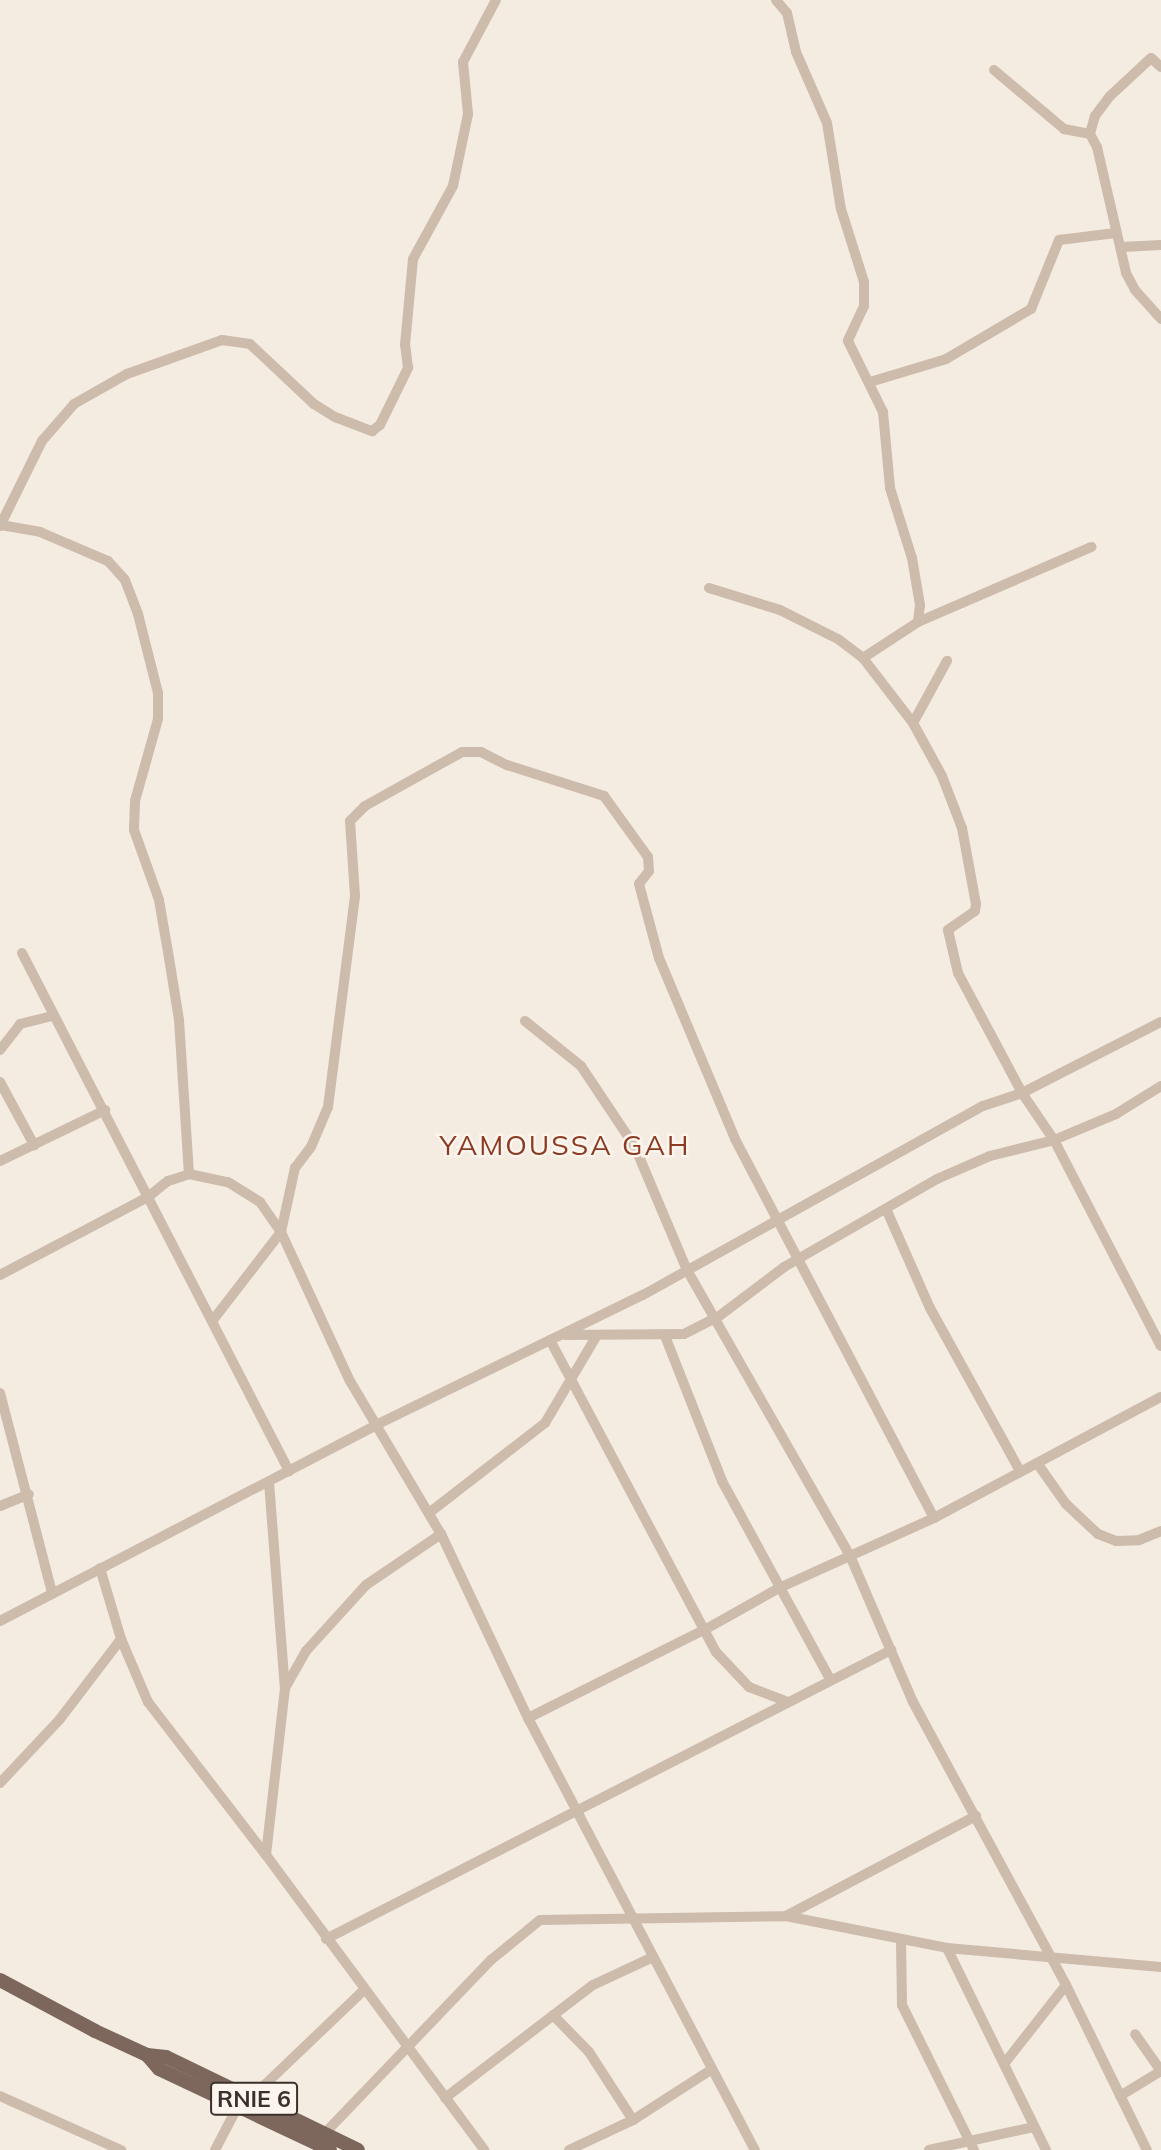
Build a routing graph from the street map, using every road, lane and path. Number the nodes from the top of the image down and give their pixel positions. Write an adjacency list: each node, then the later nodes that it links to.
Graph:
1 (496, 0): 11 (street)
2 (776, 0): 10 (street)
3 (1161, 67): 5 (street)
4 (994, 70): 5 (street)
5 (1090, 134): 6 (street)
6 (1116, 233): 8 (street); 10 (street)
7 (1161, 245): 8 (street)
8 (1122, 247): 9 (street)
9 (1161, 319)
10 (870, 382): 14 (street)
11 (1, 526): 30 (street)
12 (1091, 547): 14 (street)
13 (709, 587): 15 (street)
14 (918, 622): 15 (street)
15 (863, 658): 17 (street)
16 (947, 661): 17 (street)
17 (913, 723): 25 (street)
18 (22, 953): 19 (street)
19 (52, 1016): 22 (street); 26 (street)
20 (525, 1021): 36 (street)
21 (1161, 1022): 25 (street)
22 (0, 1050)
23 (0, 1082): 28 (street)
24 (1161, 1086): 27 (street)
25 (1022, 1093): 27 (street); 33 (street)
26 (105, 1110): 28 (street); 31 (street)
27 (1054, 1140): 32 (street); 44 (street)
28 (34, 1144): 29 (street)
29 (0, 1161)
30 (190, 1174): 31 (street); 34 (street)
31 (148, 1197): 37 (street); 39 (street)
32 (887, 1211): 35 (street); 51 (street)
33 (779, 1219): 34 (street); 35 (street); 36 (street)
34 (282, 1232): 39 (street); 48 (street)
35 (800, 1258): 38 (street); 56 (street)
36 (687, 1270): 38 (street); 40 (street)
37 (0, 1275)
38 (718, 1317): 42 (street); 59 (street)
39 (213, 1320): 50 (street)
40 (562, 1335): 41 (street); 43 (street)
41 (597, 1335): 42 (street); 45 (street)
42 (665, 1336): 61 (street)
43 (550, 1340): 45 (street); 48 (street)
44 (1161, 1346)
45 (572, 1377): 55 (street); 64 (street)
46 (0, 1393): 53 (street)
47 (1161, 1397): 49 (street)
48 (376, 1425): 50 (street); 55 (street)
49 (1037, 1463): 51 (street); 57 (street)
50 (289, 1471): 52 (street)
51 (1020, 1471): 56 (street)
52 (269, 1482): 60 (street); 68 (street)
53 (29, 1494): 54 (street); 62 (street)
54 (0, 1506)
55 (429, 1513): 58 (street)
56 (934, 1518): 59 (street)
57 (1161, 1531)
58 (441, 1534): 68 (street); 70 (street)
59 (851, 1558): 61 (street); 66 (street)
60 (100, 1568): 62 (street); 65 (street)
61 (779, 1588): 64 (street); 67 (street)
62 (52, 1593): 63 (street)
63 (0, 1621)
64 (706, 1629): 69 (street); 70 (street)
65 (121, 1639): 71 (street); 74 (street)
66 (891, 1650): 67 (street); 73 (street)
67 (830, 1679): 69 (street)
68 (285, 1688): 74 (street)
69 (786, 1701): 72 (street)
70 (528, 1718): 72 (street)
71 (0, 1783)
72 (578, 1812): 76 (street); 77 (street)
73 (976, 1816): 75 (street); 81 (street)
74 (266, 1855): 77 (street)
75 (786, 1916): 76 (street); 78 (street)
76 (637, 1921): 80 (street); 88 (street)
77 (326, 1939): 85 (street)
78 (901, 1940): 79 (street); 98 (street)
79 (947, 1948): 81 (street); 89 (street)
80 (653, 1957): 86 (street); 90 (street)
81 (1051, 1958): 82 (street); 84 (street)
82 (1161, 1967)
83 (0, 1980): 94 (main road, RNIE 6)
84 (1066, 1986): 89 (street); 92 (street)
85 (363, 1991): 88 (street); 94 (street)
86 (553, 2015): 93 (street); 95 (street)
87 (1135, 2034): 92 (street)
88 (405, 2048): 93 (street); 97 (street)
89 (1004, 2064): 96 (street)
90 (712, 2070): 95 (street); 105 (street)
91 (0, 2096): 99 (street)
92 (1119, 2096): 109 (street)
93 (445, 2098): 103 (street)
94 (244, 2102): 97 (main road, RNIE 6); 100 (street); 101 (main road, RNIE 6)
95 (633, 2120): 104 (street)
96 (1034, 2127): 98 (street); 108 (street)
97 (325, 2133): 102 (main road, RNIE 6)
98 (969, 2138): 106 (street); 107 (street)
99 (121, 2150)
100 (215, 2150)
101 (330, 2150)
102 (358, 2150)
103 (484, 2150)
104 (569, 2150)
105 (755, 2150)
106 (929, 2150)
107 (974, 2150)
108 (1046, 2150)
109 (1147, 2150)

